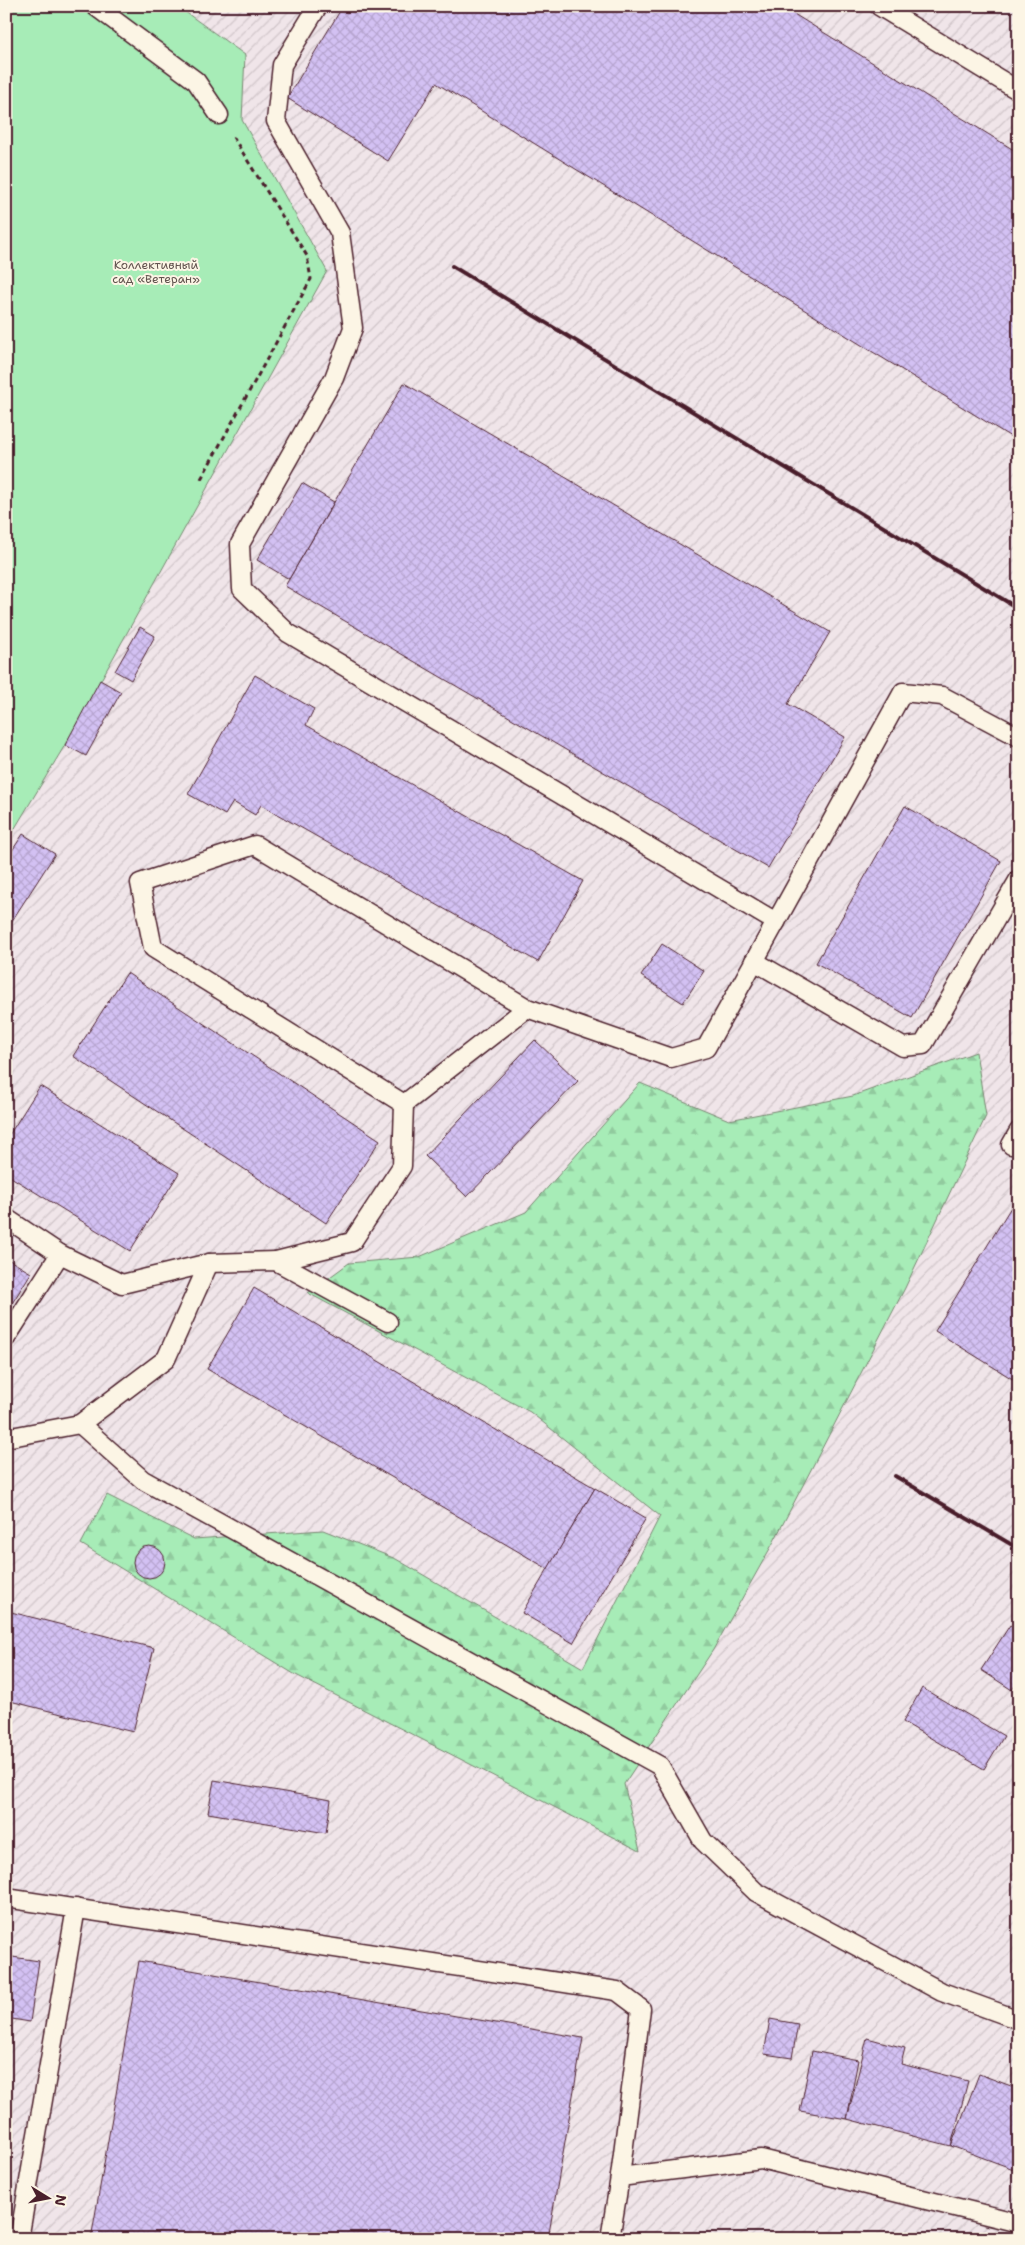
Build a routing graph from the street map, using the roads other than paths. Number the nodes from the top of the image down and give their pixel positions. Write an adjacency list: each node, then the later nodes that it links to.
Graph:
1 (95, 6): 5 (lane)
2 (318, 6): 8 (lane)
3 (878, 6): 4 (lane)
4 (1019, 88)
5 (219, 115)
6 (1019, 737): 8 (lane)
7 (1019, 879): 9 (lane)
8 (776, 922): 9 (lane)
9 (754, 961): 10 (lane)
10 (527, 1008): 11 (lane); 11 (lane)
11 (404, 1104): 14 (lane)
12 (6, 1218): 13 (lane)
13 (60, 1254): 15 (lane); 17 (lane)
14 (276, 1261): 15 (lane); 16 (lane)
15 (209, 1263): 18 (lane)
16 (388, 1322)
17 (6, 1338)
18 (80, 1424): 19 (lane); 22 (lane)
19 (6, 1438)
20 (6, 1898): 21 (lane)
21 (76, 1908): 23 (lane); 25 (lane)
22 (1019, 2020)
23 (620, 2177): 24 (lane); 26 (lane)
24 (1019, 2223)
25 (19, 2239)
26 (610, 2239)

